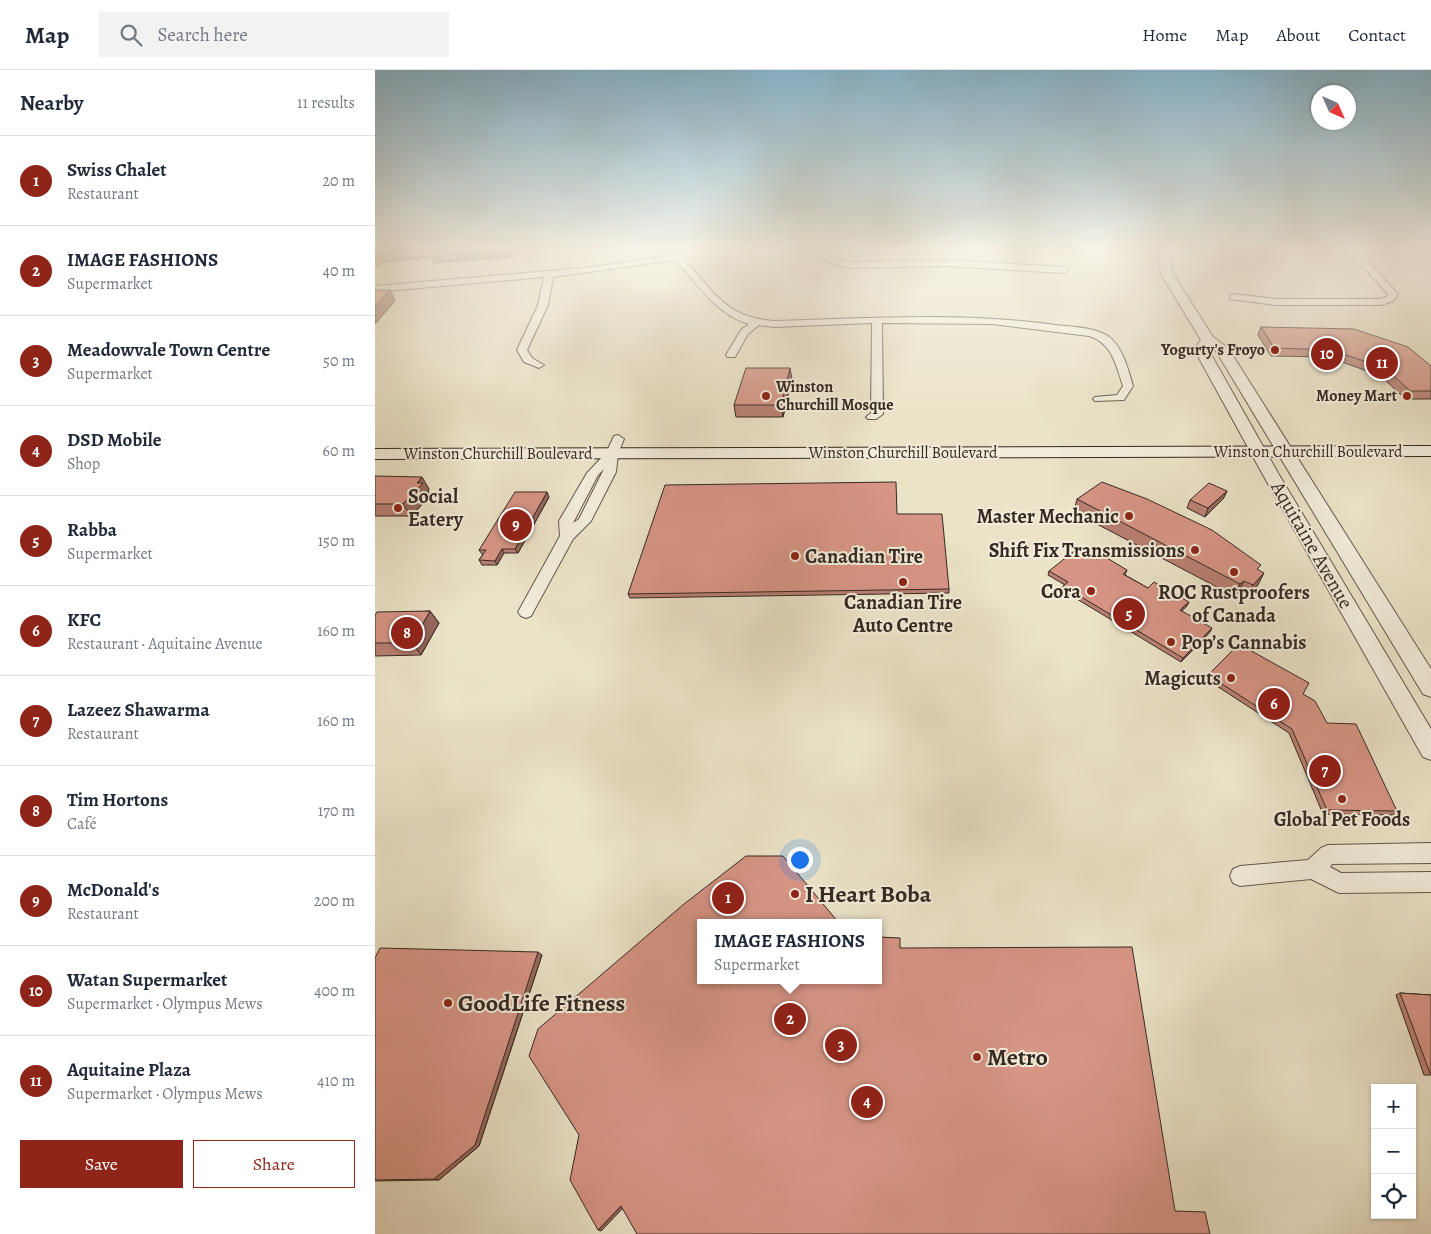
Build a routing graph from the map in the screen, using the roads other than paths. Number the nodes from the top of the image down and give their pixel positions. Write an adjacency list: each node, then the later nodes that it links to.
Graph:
1 (543, 303): 8 (street)
2 (721, 303): 5 (street)
3 (1185, 303): 6 (street, Aquitaine Avenue)
4 (877, 322): 5 (street); 9 (street); 10 (street)
5 (755, 323): 7 (street)
6 (1208, 340): 13 (street, Aquitaine Avenue); 14 (street, Aquitaine Avenue)
7 (731, 354)
8 (539, 365)
9 (1099, 399)
10 (872, 417)
11 (1431, 437): 14 (main road, Winston Churchill Boulevard)
12 (375, 439): 15 (main road, Winston Churchill Boulevard)
13 (1254, 445): 14 (main road, Winston Churchill Boulevard); 15 (main road, Winston Churchill Boulevard); 20 (street, Aquitaine Avenue)
14 (1279, 445): 16 (main road, Winston Churchill Boulevard); 19 (street, Aquitaine Avenue)
15 (615, 446): 17 (main road, Winston Churchill Boulevard); 18 (street)
16 (1431, 451)
17 (375, 454)
18 (526, 612)
19 (1431, 688)
20 (1431, 750)
21 (1431, 853): 22 (street)
22 (1313, 868): 23 (street); 24 (street)
23 (1240, 876)
24 (1431, 882)

